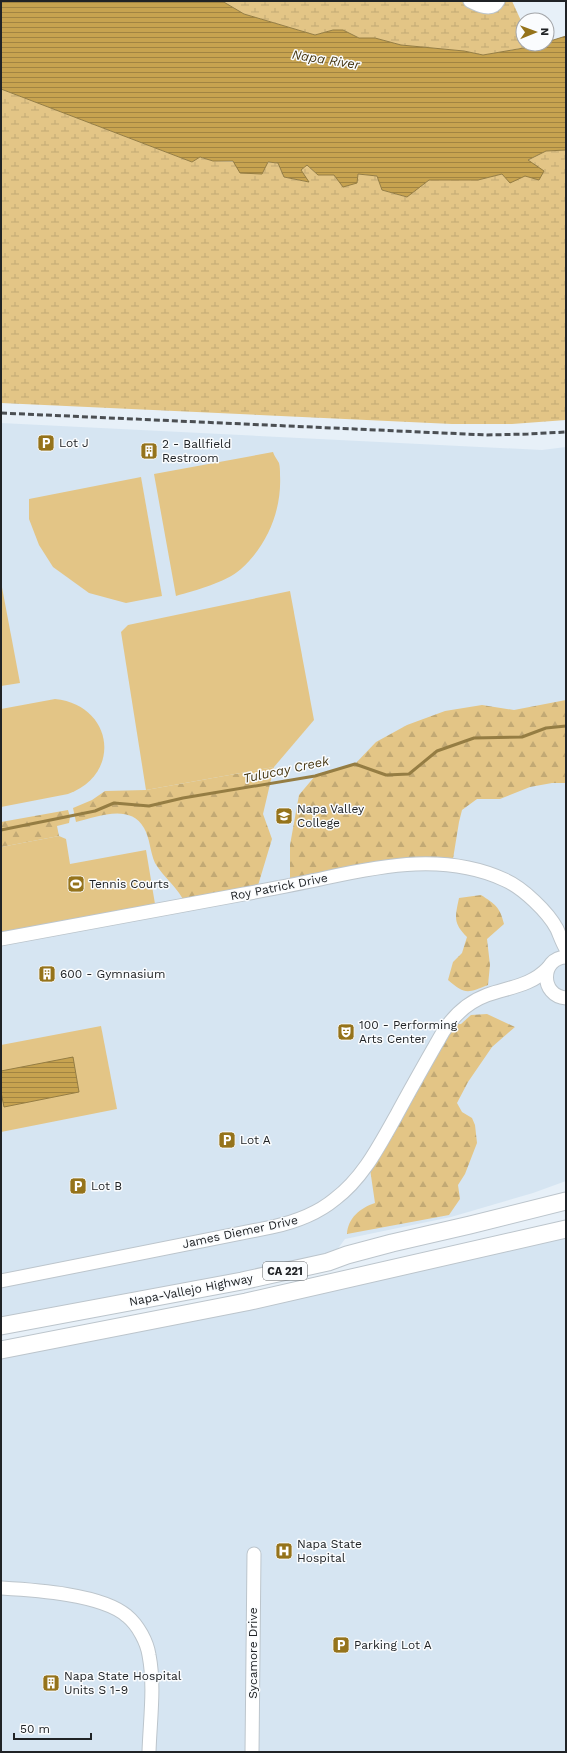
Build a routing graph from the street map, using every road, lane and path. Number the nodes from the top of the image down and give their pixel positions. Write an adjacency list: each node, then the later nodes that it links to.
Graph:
1 (470, 1): 2 (street)
2 (498, 1)
3 (545, 914): 4 (street, Roy Patrick Drive); 5 (street, Roy Patrick Drive); 7 (street, Roy Patrick Drive)
4 (1, 939)
5 (566, 949)
6 (566, 957): 7 (street, James Diemer Drive)
7 (551, 965): 8 (street, James Diemer Drive); 9 (street, Roy Patrick Drive)
8 (513, 988): 9 (street, James Diemer Drive); 12 (street, James Diemer Drive)
9 (561, 998)
10 (566, 1200): 13 (main road, Napa-Vallejo Highway / CA 221)
11 (566, 1229): 14 (main road, Napa-Vallejo Highway / CA 221)
12 (1, 1281)
13 (1, 1326)
14 (1, 1350)
15 (254, 1554): 18 (street, Sycamore Drive)
16 (1, 1588): 17 (street)
17 (149, 1752)
18 (252, 1752)

